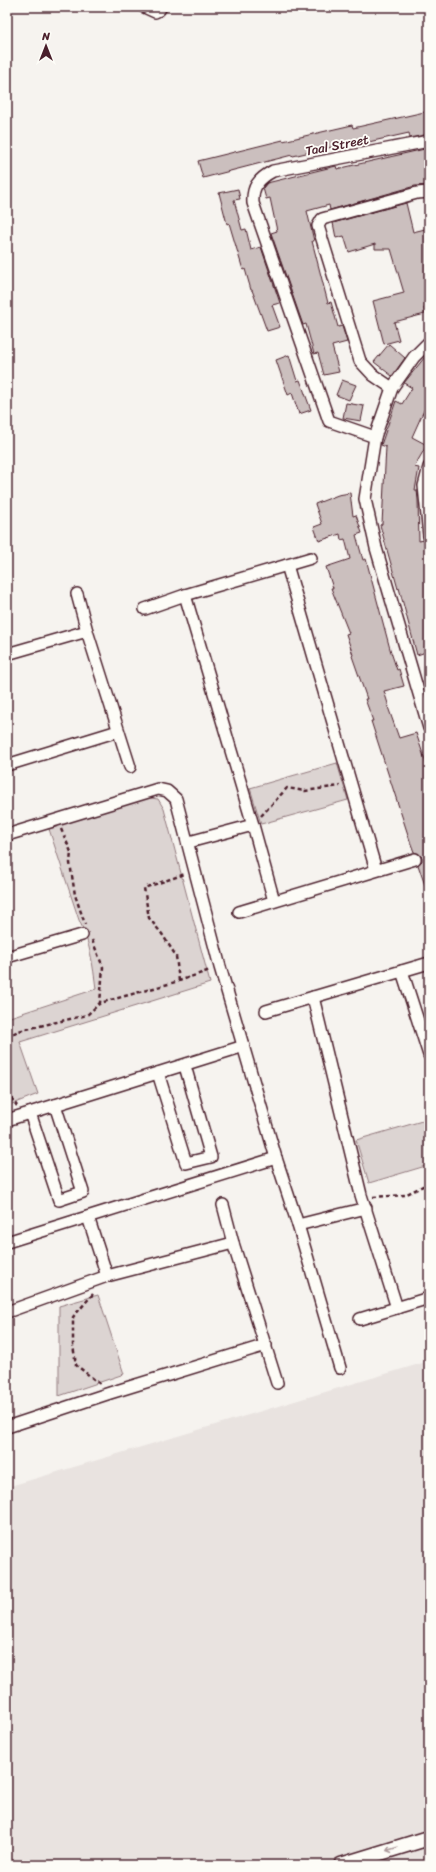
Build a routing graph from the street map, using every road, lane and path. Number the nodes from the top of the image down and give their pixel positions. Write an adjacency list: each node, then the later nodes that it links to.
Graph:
1 (144, 7): 2 (street)
2 (161, 7)
3 (429, 141): 7 (street, Taal Street)
4 (429, 192): 6 (street)
5 (429, 342): 6 (street)
6 (392, 388): 7 (street)
7 (375, 437): 17 (street)
8 (429, 466): 9 (street)
9 (429, 536)
10 (311, 558): 11 (street)
11 (287, 565): 13 (street); 21 (street)
12 (77, 594): 15 (street)
13 (185, 595): 14 (street); 23 (street)
14 (145, 609)
15 (86, 631): 16 (street); 18 (street)
16 (7, 654)
17 (429, 728)
18 (118, 731): 19 (street); 20 (street)
19 (7, 765)
20 (130, 766)
21 (355, 795): 23 (path); 28 (street)
22 (57, 819): 24 (street); 25 (street); 31 (path)
23 (253, 825): 25 (street); 29 (street)
24 (7, 835)
25 (189, 842): 27 (street)
26 (415, 859): 28 (street)
27 (196, 870): 34 (street); 36 (path)
28 (376, 870): 29 (street)
29 (274, 901): 30 (street)
30 (239, 912)
31 (87, 935): 32 (street); 38 (path)
32 (7, 958)
33 (429, 964): 35 (street)
34 (220, 967): 36 (path); 41 (street)
35 (402, 971): 37 (street); 42 (street)
36 (179, 981): 38 (path)
37 (312, 997): 39 (street); 50 (street)
38 (100, 1003): 40 (path)
39 (266, 1011)
40 (7, 1037)
41 (244, 1046): 43 (street); 48 (street)
42 (429, 1055)
43 (185, 1066): 44 (street); 44 (street)
44 (158, 1073): 45 (street)
45 (55, 1105): 46 (street); 46 (street)
46 (30, 1113): 47 (street)
47 (7, 1120)
48 (276, 1158): 53 (street); 54 (street)
49 (429, 1183): 50 (path)
50 (361, 1195): 52 (street)
51 (223, 1205): 56 (street)
52 (366, 1208): 54 (street); 59 (street)
53 (88, 1217): 55 (street); 57 (street)
54 (298, 1225): 63 (street)
55 (7, 1242)
56 (233, 1243): 57 (street); 62 (street)
57 (107, 1276): 60 (street); 65 (path)
58 (429, 1298): 59 (street)
59 (397, 1308): 61 (street)
60 (7, 1312)
61 (360, 1319)
62 (266, 1345): 64 (street); 65 (street)
63 (340, 1368)
64 (277, 1383)
65 (110, 1393): 66 (street)
66 (7, 1427)
67 (429, 1838): 68 (street, one-way to 68)
68 (341, 1865)

